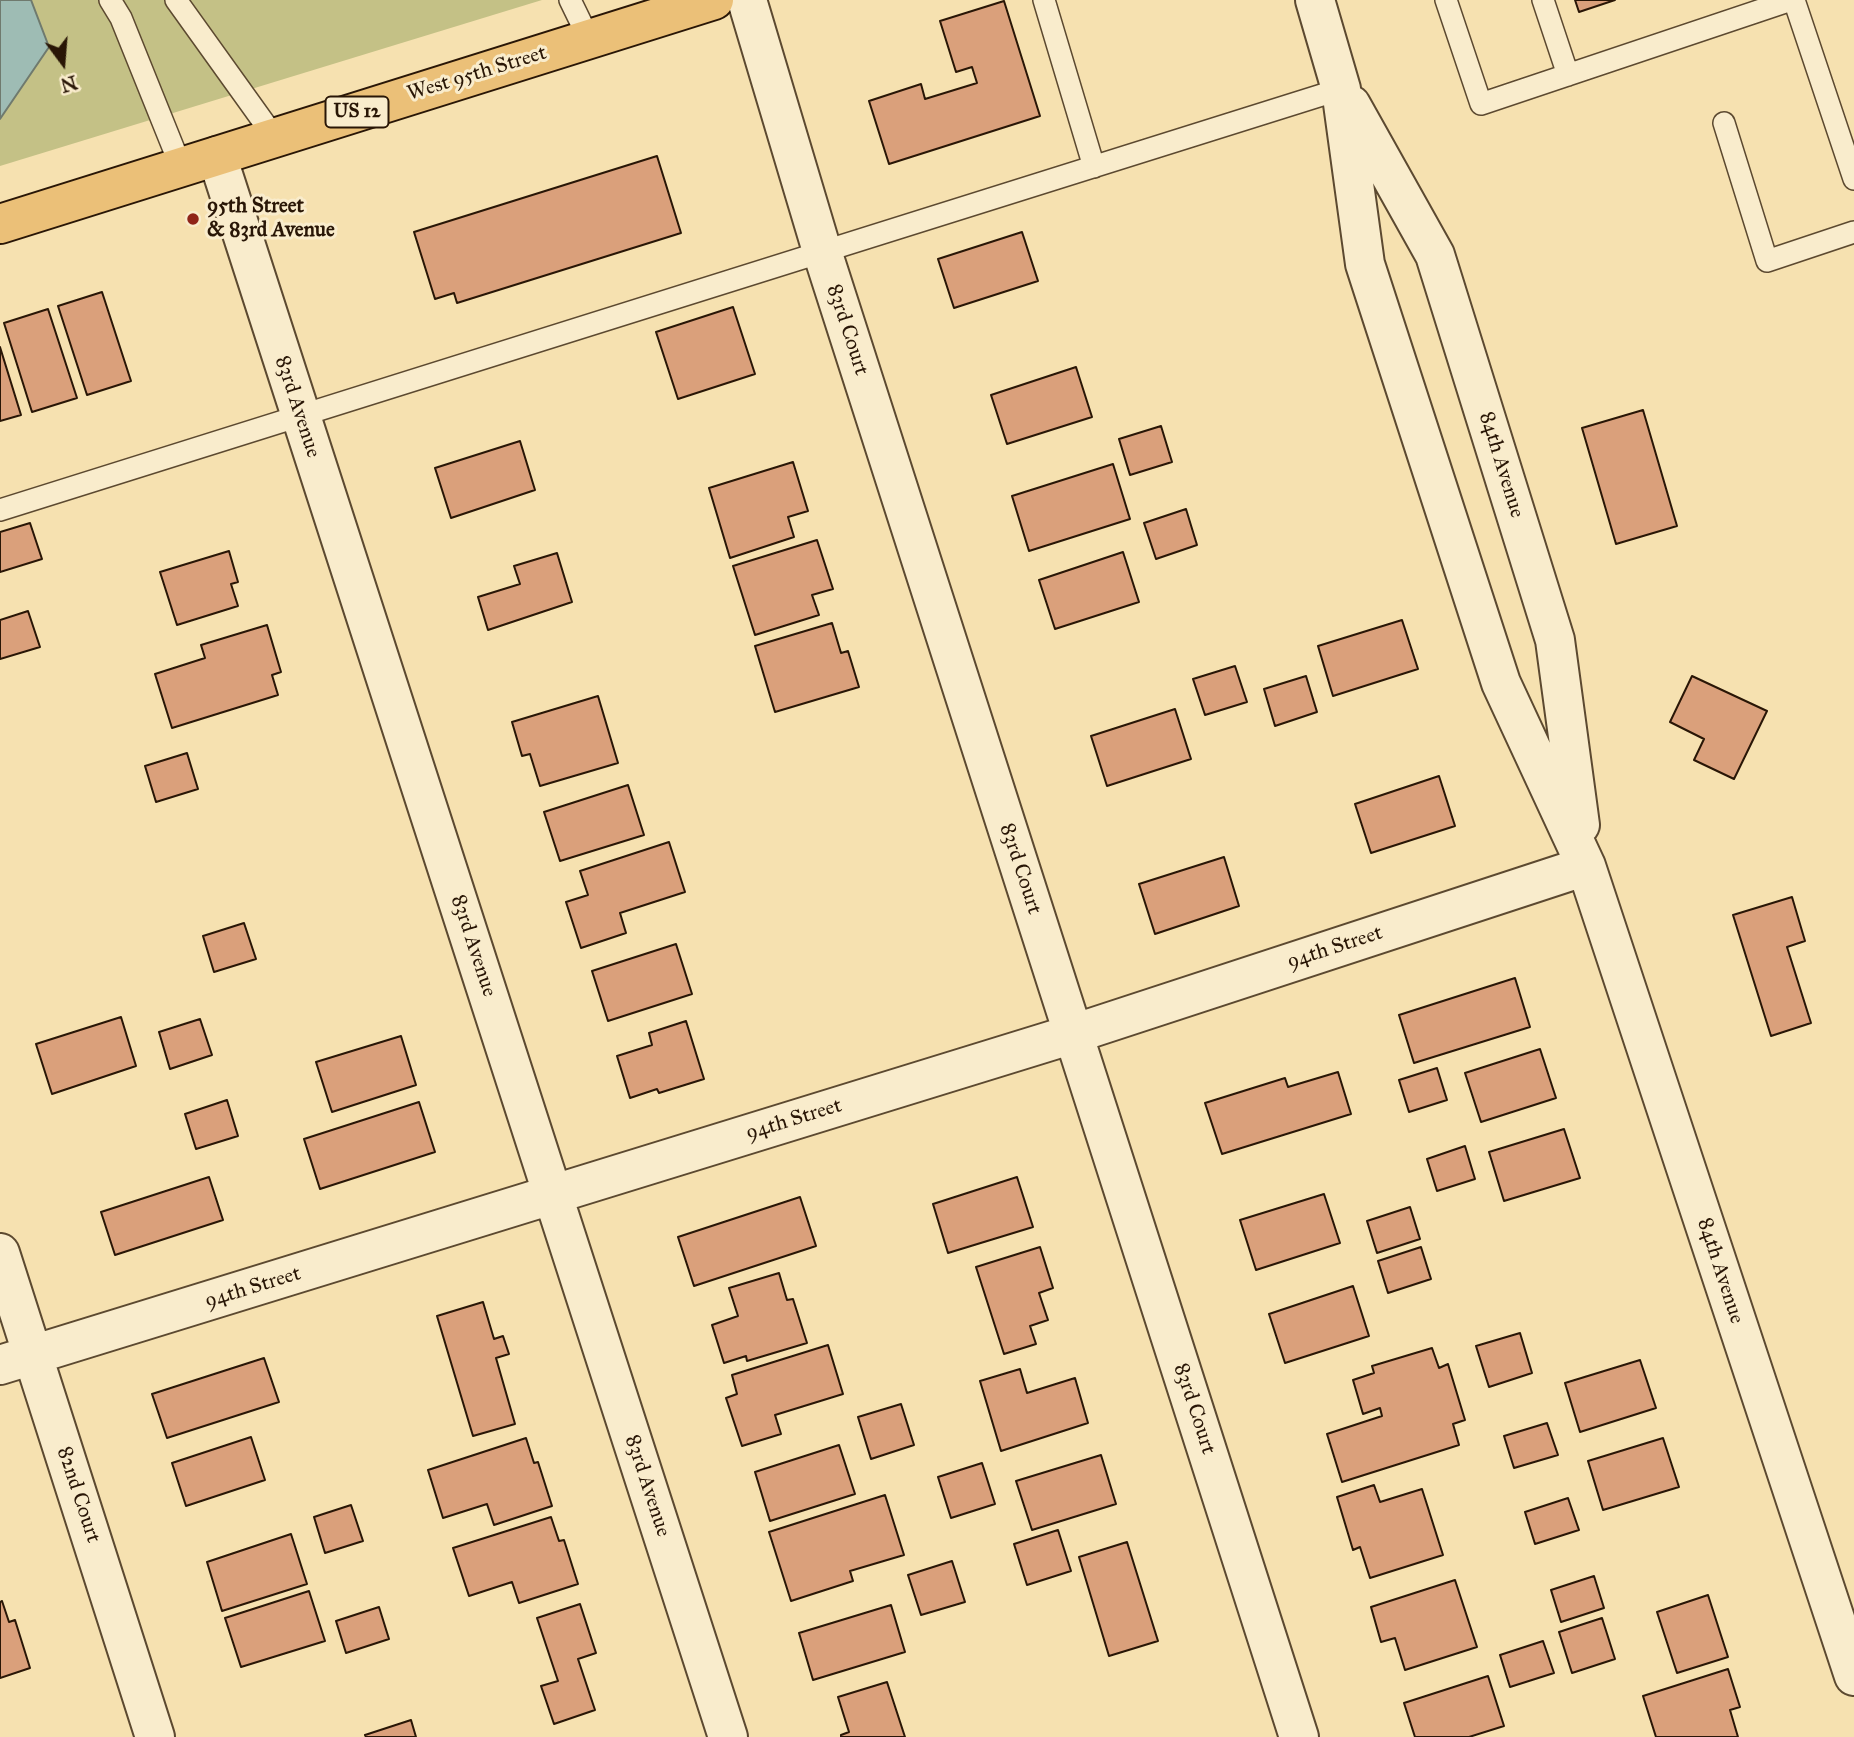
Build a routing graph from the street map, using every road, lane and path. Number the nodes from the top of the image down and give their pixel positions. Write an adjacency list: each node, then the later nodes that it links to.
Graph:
1 (110, 0): 18 (lane)
2 (176, 0): 16 (lane)
3 (569, 0): 12 (lane)
4 (714, 0): 11 (main road, West 95th Street / US 12)
5 (747, 0): 23 (street, 83rd Court)
6 (1044, 0): 19 (lane)
7 (1315, 0): 14 (street, 84th Avenue)
8 (1446, 0): 13 (lane)
9 (1543, 0): 13 (lane)
10 (1792, 0): 13 (lane); 20 (lane)
11 (664, 7): 12 (main road, West 95th Street / US 12)
12 (589, 39): 16 (main road, West 95th Street / US 12)
13 (1568, 75)
14 (1341, 89): 19 (lane); 26 (street, 84th Avenue); 26 (street, 84th Avenue)
15 (1724, 123): 22 (lane)
16 (275, 138): 17 (main road, West 95th Street / US 12)
17 (217, 156): 18 (main road, West 95th Street / US 12); 24 (street, 83rd Avenue)
18 (181, 167): 21 (main road, West 95th Street / US 12)
19 (1094, 167): 23 (lane)
20 (1854, 179)
21 (0, 224)
22 (1854, 232)
23 (822, 251): 24 (lane); 27 (street, 83rd Court)
24 (300, 415): 25 (lane); 28 (street, 83rd Avenue)
25 (0, 510)
26 (1586, 866): 27 (street, 94th Street); 31 (street, 84th Avenue)
27 (1073, 1034): 28 (street, 94th Street); 34 (street, 83rd Court)
28 (554, 1195): 30 (street, 94th Street); 33 (street, 83rd Avenue)
29 (0, 1253): 30 (street, 82nd Court)
30 (16, 1360): 32 (street, 82nd Court)
31 (1854, 1676)
32 (155, 1737)
33 (727, 1737)
34 (1299, 1737)

